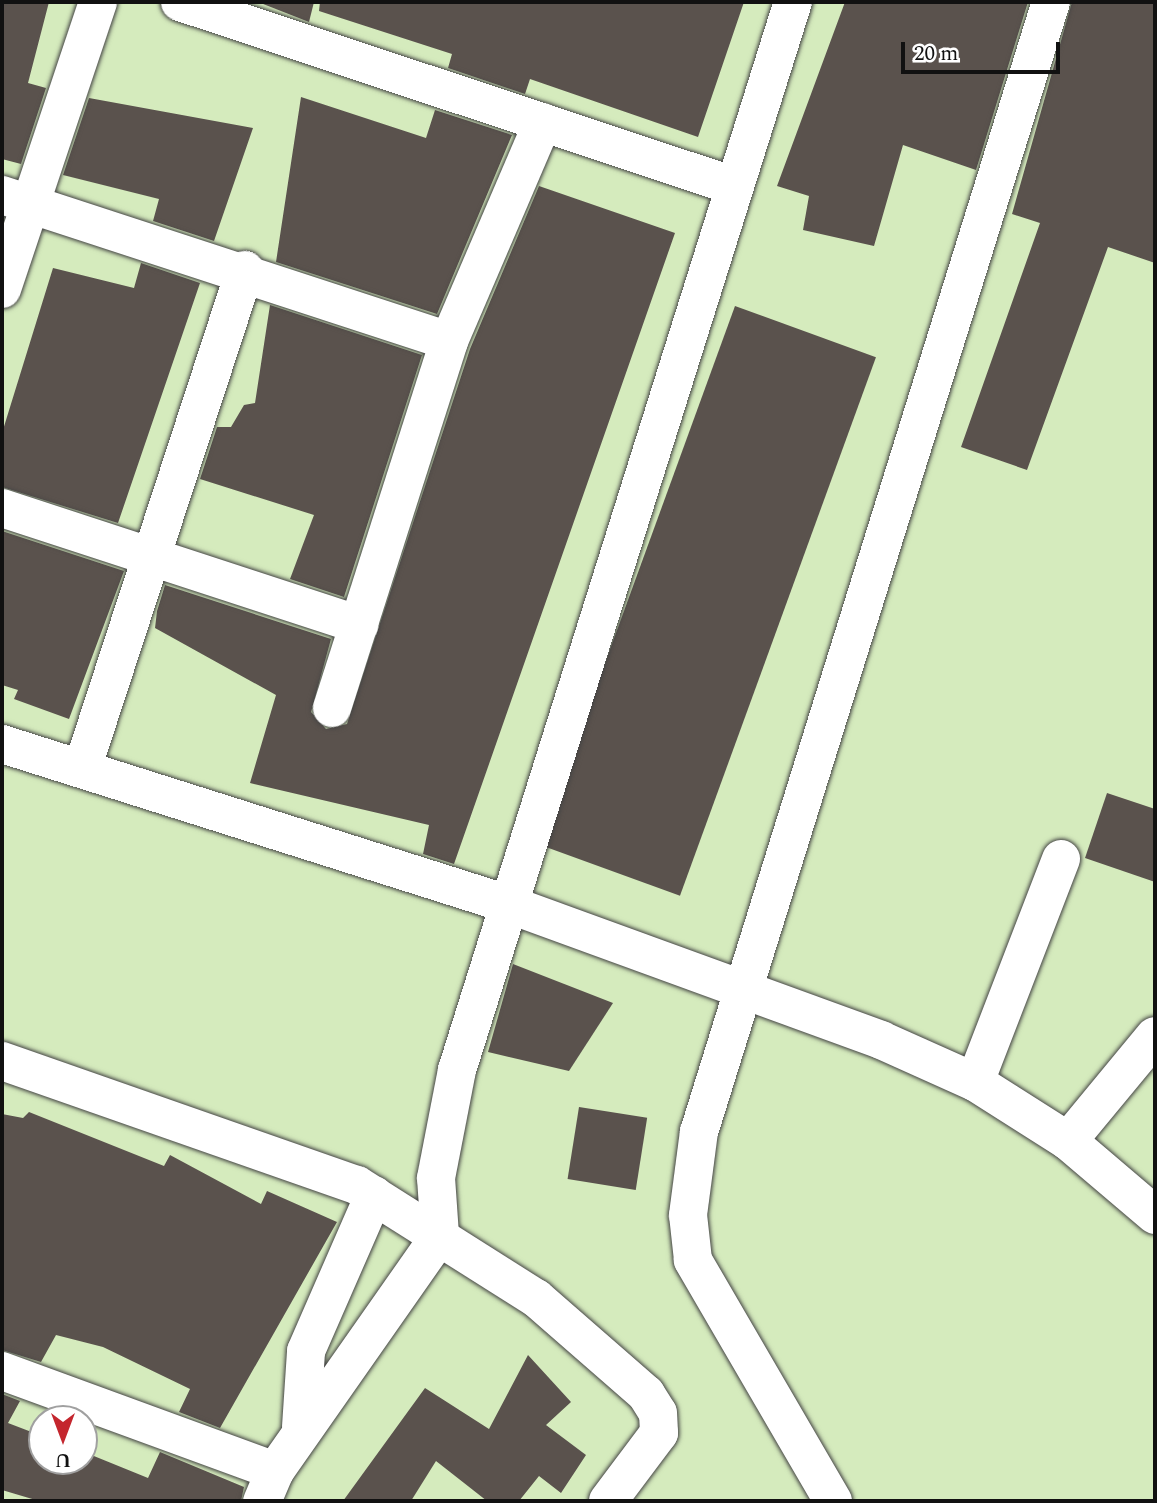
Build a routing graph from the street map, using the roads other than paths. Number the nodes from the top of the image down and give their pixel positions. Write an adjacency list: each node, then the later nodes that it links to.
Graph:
1 (98, 2): 7 (street)
2 (180, 2): 5 (street)
3 (793, 2): 6 (street)
4 (1051, 2): 19 (street)
5 (543, 122): 6 (street); 10 (street)
6 (734, 186): 18 (street)
7 (15, 200): 8 (street); 9 (street)
8 (245, 270): 10 (street); 12 (street)
9 (2, 289)
10 (449, 341): 13 (street)
11 (2, 508): 12 (street)
12 (157, 554): 13 (street); 16 (street)
13 (359, 625): 14 (street)
14 (332, 708)
15 (2, 744): 16 (street)
16 (82, 769): 18 (street)
17 (1060, 859): 22 (street)
18 (508, 904): 19 (street); 26 (street)
19 (740, 991): 22 (street); 31 (street)
20 (1155, 1036): 23 (street)
21 (2, 1061): 24 (street)
22 (975, 1082): 23 (street)
23 (1068, 1142): 25 (street)
24 (374, 1195): 26 (street); 28 (street)
25 (1155, 1215)
26 (440, 1235): 28 (street); 30 (street)
27 (2, 1371): 29 (street)
28 (301, 1427): 29 (street)
29 (269, 1486)
30 (608, 1501)
31 (833, 1501)

